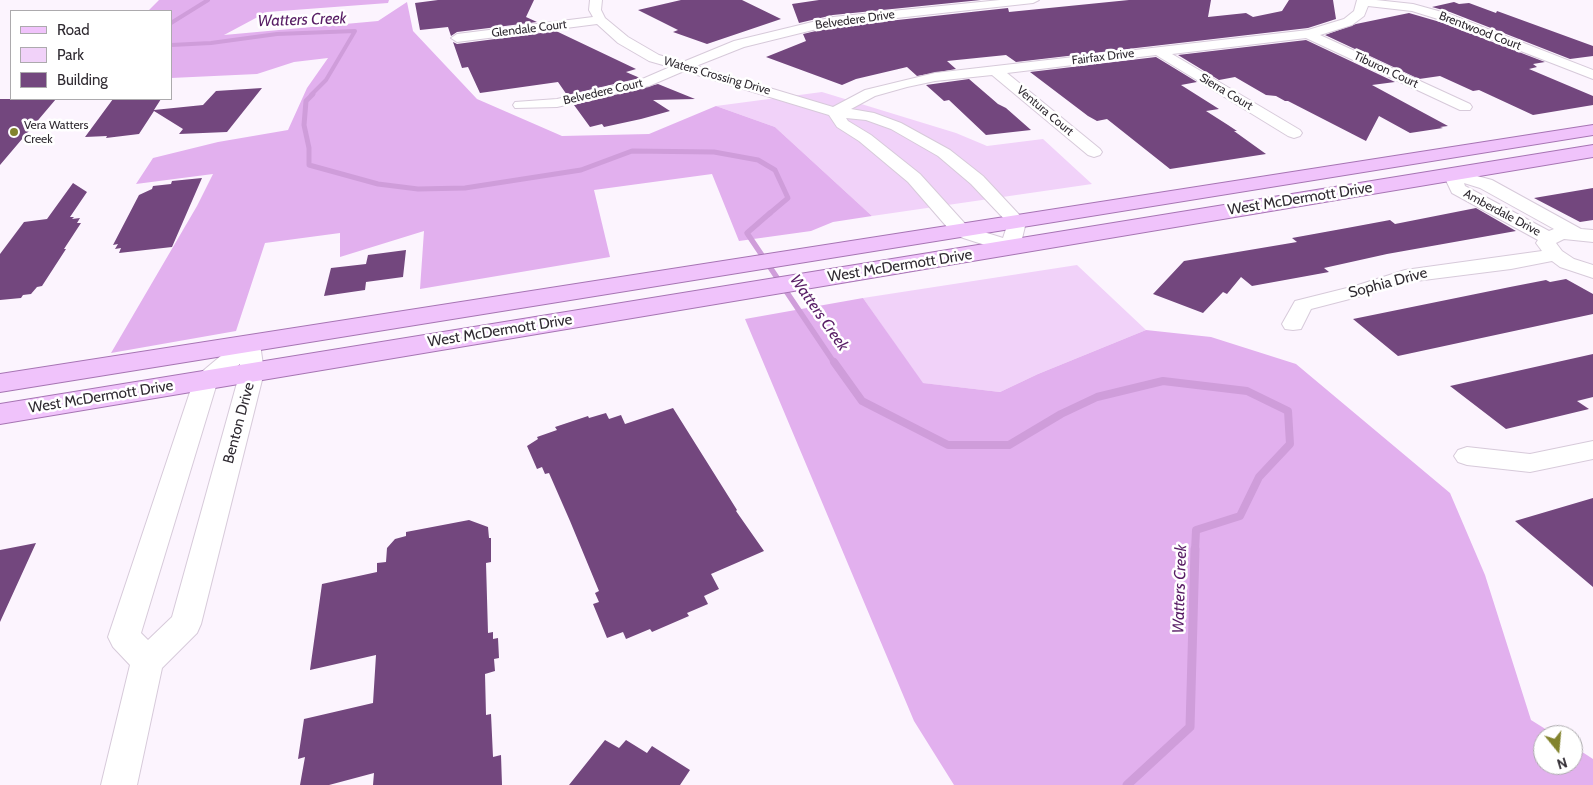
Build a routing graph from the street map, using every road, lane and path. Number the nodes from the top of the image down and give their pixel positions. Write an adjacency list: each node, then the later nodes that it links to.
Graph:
1 (596, 0): 4 (street)
2 (1034, 0): 8 (street, Belvedere Drive)
3 (1364, 1): 5 (street, Fairfax Drive); 10 (street, Brentwood Court)
4 (600, 20): 6 (street, Glendale Court); 8 (street, Waters Crossing Drive)
5 (1308, 34): 7 (street, Fairfax Drive); 12 (street, Tiburon Court)
6 (458, 38)
7 (1158, 51): 9 (street, Fairfax Drive); 15 (street, Sierra Court)
8 (684, 68): 11 (street, Belvedere Court); 13 (street, Waters Crossing Drive)
9 (995, 70): 13 (street, Fairfax Drive); 17 (street, Ventura Court)
10 (1593, 75)
11 (520, 105)
12 (1465, 107)
13 (835, 112): 20 (street, Waters Crossing Drive); 21 (street, Waters Crossing Drive)
14 (1593, 130): 18 (main road, West McDermott Drive)
15 (1294, 133)
16 (1593, 151): 19 (main road, West McDermott Drive)
17 (1094, 152)
18 (1421, 158): 19 (main road); 20 (main road, West McDermott Drive)
19 (1451, 174): 22 (street, Amberdale Drive); 24 (street, Amberdale Drive); 25 (main road, West McDermott Drive)
20 (1017, 222): 21 (main road, West McDermott Drive); 25 (street)
21 (961, 231): 25 (street, Waters Crossing Drive); 28 (main road, West McDermott Drive)
22 (1574, 233): 23 (street); 24 (street, Sophia Drive)
23 (1593, 236)
24 (1551, 246): 26 (street, Amberdale Drive); 27 (street, Sophia Drive)
25 (1010, 248): 29 (main road, West McDermott Drive)
26 (1593, 272)
27 (1293, 324)
28 (249, 344): 29 (street, Benton Drive); 30 (street); 31 (main road, West McDermott Drive)
29 (252, 372): 30 (main road, West McDermott Drive); 35 (street, Benton Drive)
30 (206, 380): 32 (main road, West McDermott Drive); 35 (street)
31 (0, 383)
32 (0, 414)
33 (1593, 450): 34 (street)
34 (1467, 456)
35 (147, 661): 36 (street)
36 (119, 785)

